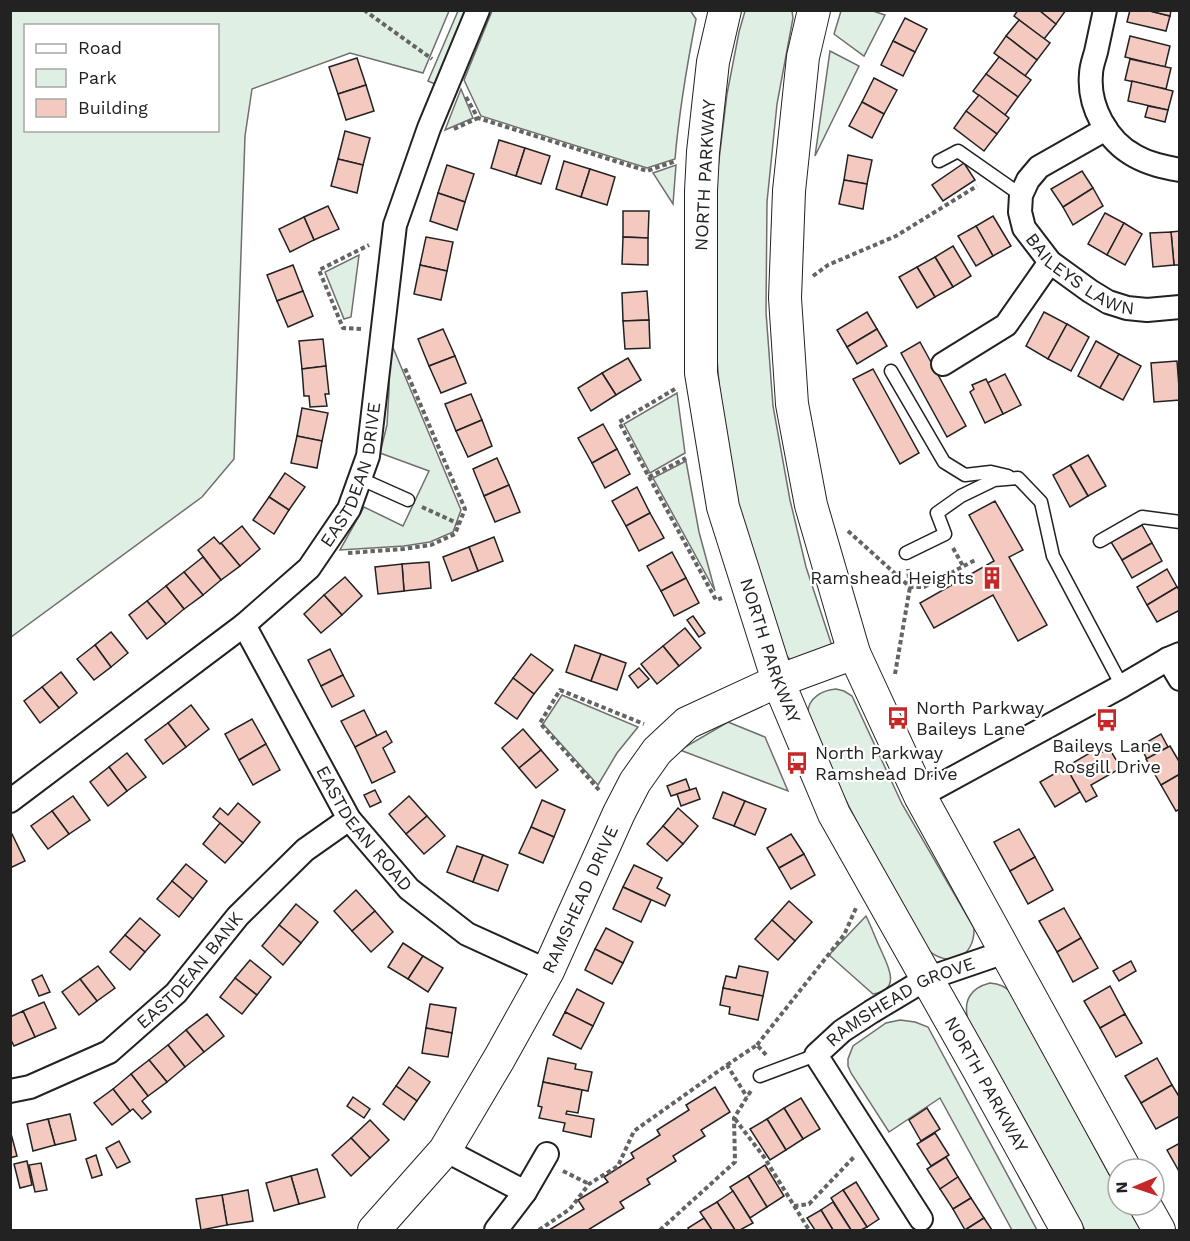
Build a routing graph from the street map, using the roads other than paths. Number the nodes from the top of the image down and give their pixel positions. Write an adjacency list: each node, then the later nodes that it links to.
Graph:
1 (478, 10): 14 (street, EASTDEAN DRIVE)
2 (725, 10): 23 (street, NORTH PARKWAY)
3 (814, 10): 20 (street)
4 (1105, 10): 5 (street)
5 (1106, 129): 7 (street); 8 (street)
6 (939, 160): 8 (lane)
7 (1179, 170)
8 (1021, 195): 9 (street, BAILEYS LAWN)
9 (1050, 262): 10 (street, BAILEYS LAWN); 11 (street)
10 (1179, 307)
11 (943, 364)
12 (891, 371): 13 (lane)
13 (1018, 478): 18 (lane); 24 (lane)
14 (361, 479): 15 (lane); 19 (street, EASTDEAN DRIVE)
15 (408, 500)
16 (1179, 522): 17 (lane)
17 (1100, 541)
18 (906, 553)
19 (244, 625): 26 (street, EASTDEAN DRIVE); 27 (street, EASTDEAN ROAD)
20 (854, 653): 23 (street, RAMSHEAD DRIVE); 25 (street)
21 (1174, 656): 22 (street); 24 (street)
22 (1179, 679)
23 (778, 681): 29 (street, RAMSHEAD DRIVE); 30 (street, NORTH PARKWAY)
24 (1122, 686): 25 (street)
25 (920, 796): 28 (street)
26 (10, 801)
27 (349, 819): 29 (street, EASTDEAN ROAD); 33 (street, EASTDEAN BANK)
28 (1005, 952): 30 (street, RAMSHEAD GROVE); 36 (street)
29 (548, 971): 34 (street, RAMSHEAD DRIVE)
30 (926, 979): 31 (street, RAMSHEAD GROVE); 42 (street, NORTH PARKWAY)
31 (816, 1055): 32 (lane); 39 (street, RAMSHEAD GROVE)
32 (760, 1076)
33 (10, 1091)
34 (445, 1150): 37 (street); 40 (street, RAMSHEAD DRIVE)
35 (547, 1154): 37 (street)
36 (1118, 1157)
37 (525, 1192): 41 (street)
38 (1152, 1217): 43 (street)
39 (921, 1220)
40 (374, 1230)
41 (496, 1230)
42 (1067, 1230)
43 (1160, 1230)

